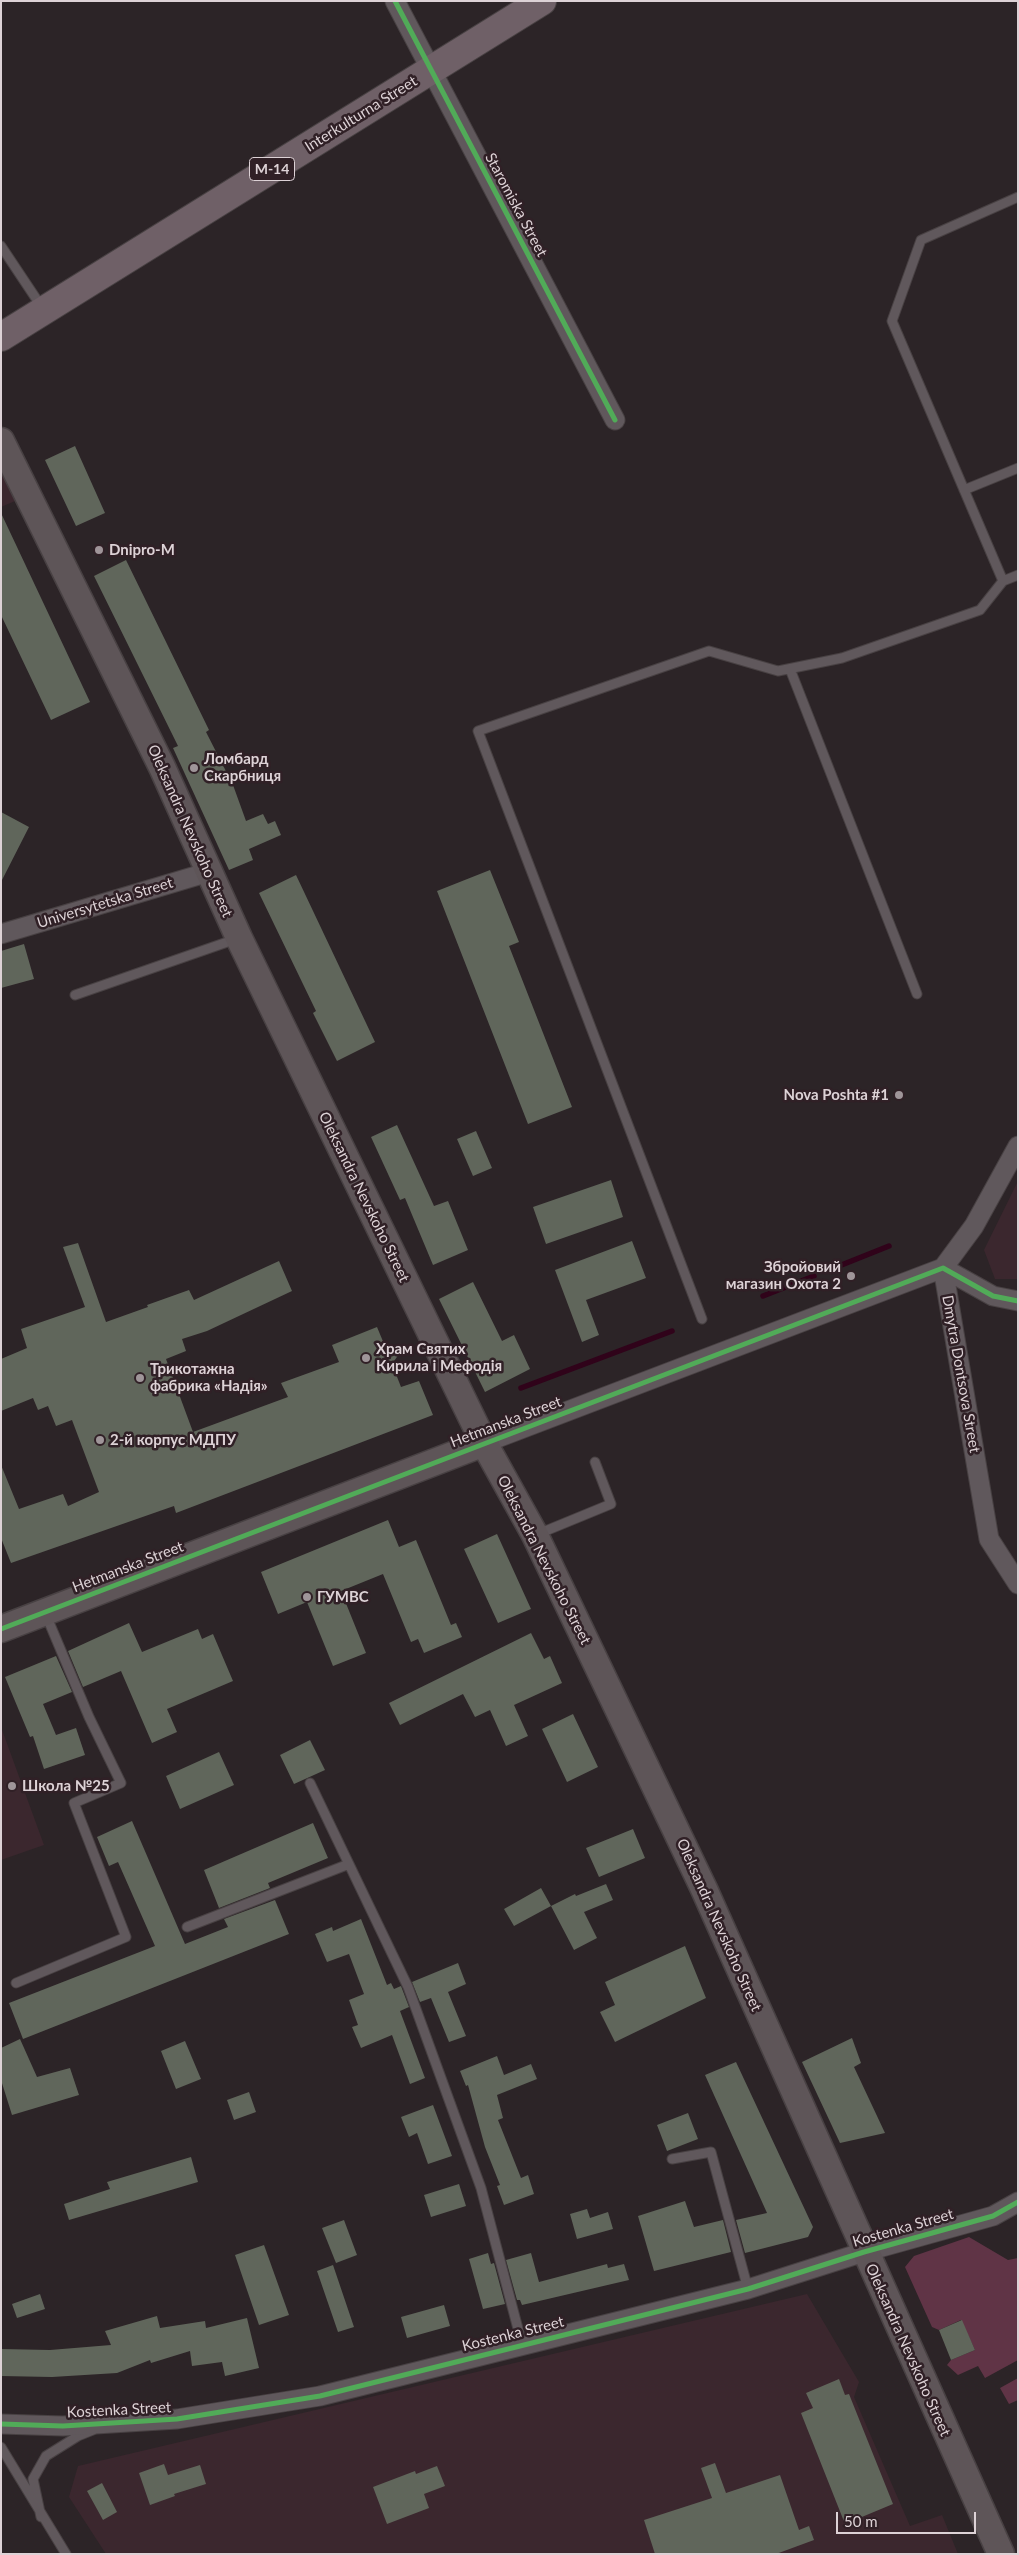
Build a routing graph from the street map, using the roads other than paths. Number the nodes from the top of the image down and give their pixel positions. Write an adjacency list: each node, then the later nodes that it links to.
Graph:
1 (394, 1): 3 (street, Staromiska Street)
2 (542, 1): 3 (highway, Interkulturna Street / М-14)
3 (431, 70): 6 (highway, Interkulturna Street / М-14); 8 (street, Staromiska Street)
4 (1018, 197): 11 (lane)
5 (1, 246): 6 (lane)
6 (44, 311): 7 (highway, Interkulturna Street / М-14)
7 (1, 337)
8 (615, 420)
9 (1, 441): 15 (main road, Oleksandra Nevskoho Street)
10 (1018, 468): 11 (lane)
11 (964, 490): 13 (lane)
12 (1018, 575): 13 (lane)
13 (1002, 581): 14 (lane)
14 (790, 668): 18 (lane); 23 (lane)
15 (209, 872): 16 (street, Universytetska Street); 17 (main road, Oleksandra Nevskoho Street)
16 (1, 934)
17 (239, 938): 19 (lane); 24 (main road, Oleksandra Nevskoho Street)
18 (917, 994)
19 (75, 995)
20 (1018, 1146): 21 (street)
21 (943, 1268): 22 (street); 24 (street, Hetmanska Street); 27 (street, Dmytra Dontsova Street)
22 (1018, 1301)
23 (702, 1319)
24 (484, 1443): 26 (main road, Oleksandra Nevskoho Street); 28 (main road, Hetmanska Street)
25 (595, 1462): 26 (lane)
26 (535, 1535): 36 (main road, Oleksandra Nevskoho Street)
27 (1018, 1584)
28 (45, 1612): 29 (main road, Hetmanska Street); 33 (lane)
29 (1, 1629)
30 (310, 1783): 31 (lane)
31 (349, 1864): 32 (lane); 38 (lane)
32 (187, 1928)
33 (16, 1983)
34 (672, 2159): 37 (lane)
35 (1018, 2202): 36 (street, Kostenka Street)
36 (864, 2252): 37 (street, Kostenka Street); 44 (main road, Oleksandra Nevskoho Street)
37 (748, 2289): 38 (street, Kostenka Street)
38 (522, 2344): 39 (street, Kostenka Street)
39 (118, 2422): 40 (street, Kostenka Street); 42 (lane)
40 (1, 2424)
41 (1, 2447): 42 (lane)
42 (42, 2517): 43 (lane)
43 (66, 2554)
44 (1001, 2554)

